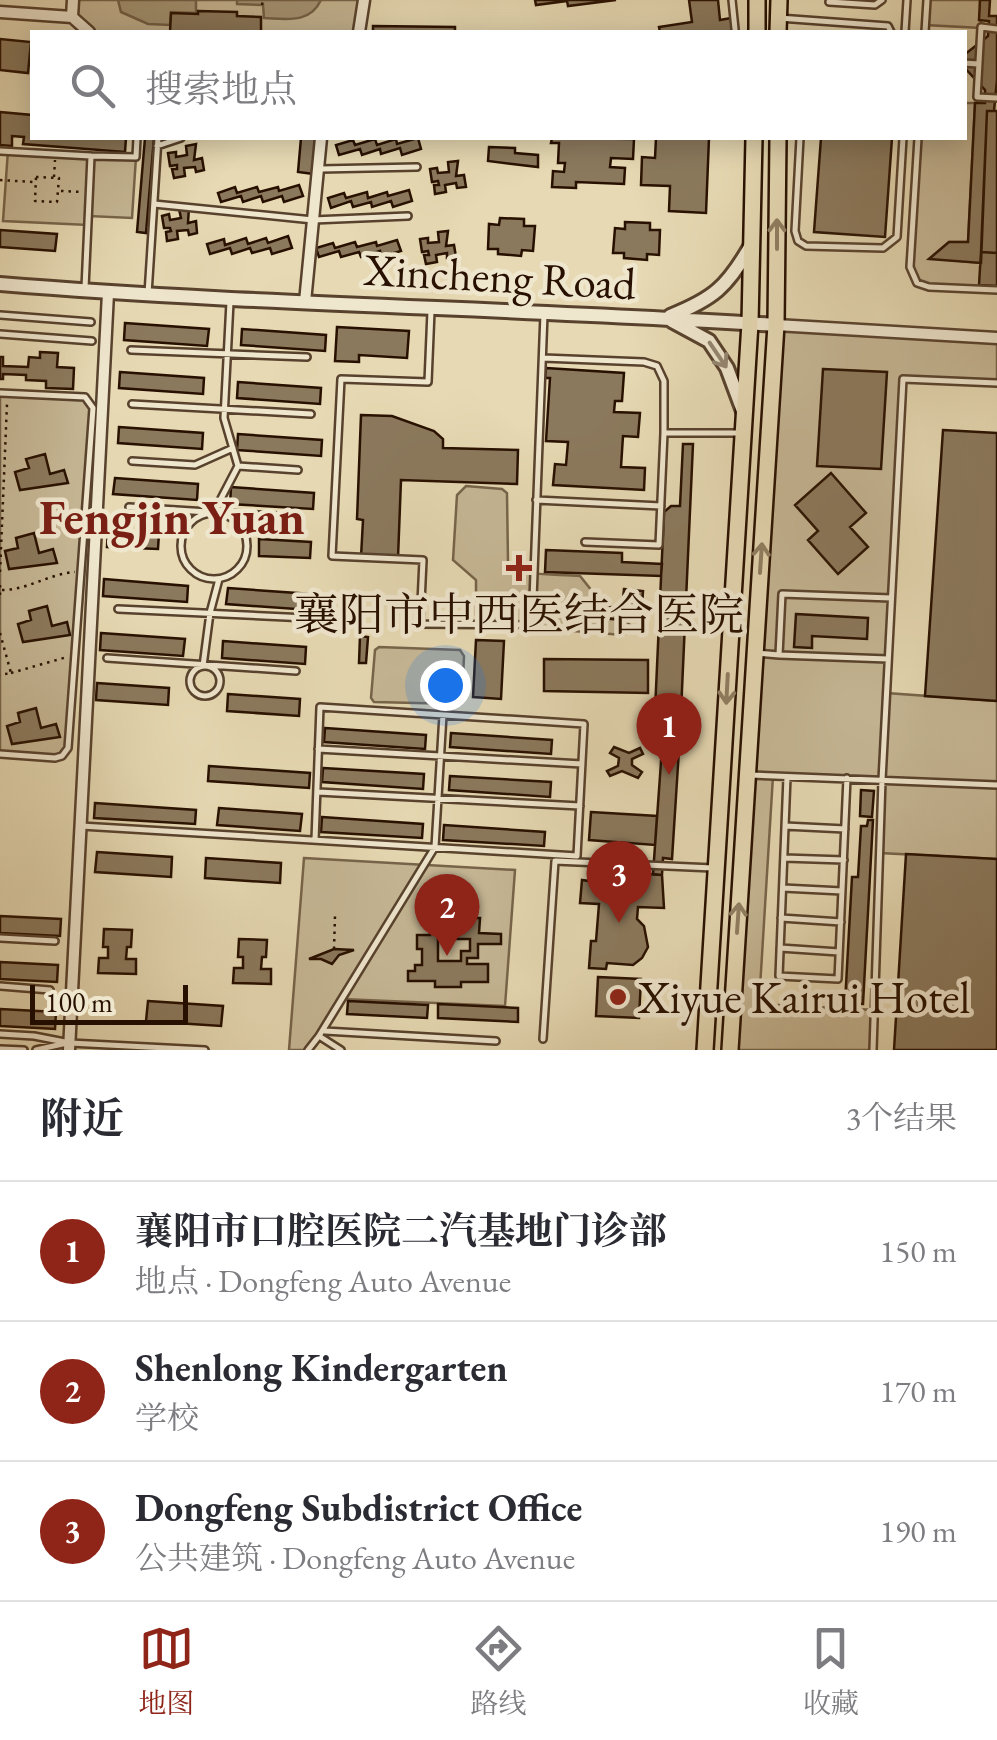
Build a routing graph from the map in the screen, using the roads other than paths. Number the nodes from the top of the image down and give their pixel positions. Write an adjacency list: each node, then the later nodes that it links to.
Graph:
1 (73, 0): 12 (street)
2 (364, 0): 16 (street)
3 (732, 0): 17 (lane)
4 (757, 0): 18 (main road)
5 (778, 0): 13 (main road)
6 (882, 0): 10 (lane)
7 (907, 0): 20 (lane)
8 (927, 0): 21 (lane)
9 (829, 1): 10 (lane)
10 (856, 2)
11 (0, 12): 12 (street)
12 (72, 17): 15 (street)
13 (778, 25): 19 (lane)
14 (997, 28): 23 (lane)
15 (87, 30)
16 (360, 30)
17 (735, 30)
18 (756, 30)
19 (891, 30)
20 (905, 30)
21 (925, 30)
22 (967, 63): 23 (lane)
23 (978, 64): 24 (lane)
24 (997, 98)
25 (137, 140): 36 (lane)
26 (158, 140): 34 (lane)
27 (174, 140): 34 (lane)
28 (321, 140): 38 (street)
29 (754, 140): 42 (main road)
30 (778, 140): 56 (main road, one-way to 30)
31 (800, 140): 32 (lane)
32 (903, 140)
33 (918, 140): 44 (lane)
34 (157, 146): 39 (lane)
35 (0, 151): 36 (lane)
36 (91, 156): 45 (lane)
37 (418, 167): 38 (lane)
38 (318, 168): 41 (street)
39 (154, 204): 41 (lane); 47 (lane)
40 (408, 216): 41 (lane)
41 (312, 220): 49 (street)
42 (752, 244): 53 (street); 55 (main road)
43 (0, 284): 45 (street, Xincheng Road)
44 (997, 290)
45 (85, 291): 46 (street, Xincheng Road)
46 (108, 293): 47 (street, Xincheng Road); 106 (street)
47 (148, 295): 48 (street, Xincheng Road)
48 (230, 299): 49 (street, Xincheng Road); 61 (lane)
49 (304, 302): 50 (street, Xincheng Road)
50 (431, 307): 51 (street, Xincheng Road); 76 (lane)
51 (544, 311): 53 (street, Xincheng Road); 63 (lane)
52 (0, 316): 54 (lane)
53 (666, 318): 55 (street, Xincheng Road); 69 (street, one-way to 69)
54 (91, 322)
55 (750, 323): 56 (street, Xincheng Road); 69 (main road)
56 (776, 325): 58 (street, Xincheng Road); 87 (main road, one-way to 56)
57 (0, 334): 59 (lane)
58 (997, 338)
59 (92, 341)
60 (131, 350): 61 (lane)
61 (227, 354): 62 (lane); 67 (lane)
62 (307, 357)
63 (542, 358): 70 (lane); 76 (lane)
64 (997, 384): 83 (lane)
65 (4, 393): 95 (lane)
66 (132, 404): 67 (lane)
67 (224, 410): 68 (lane); 72 (lane)
68 (311, 414)
69 (744, 414): 71 (main road)
70 (664, 433): 71 (lane); 77 (lane)
71 (743, 433): 113 (main road, one-way to 113)
72 (233, 448): 73 (lane); 74 (lane)
73 (132, 461)
74 (238, 466): 75 (lane); 79 (lane)
75 (298, 470)
76 (536, 500): 77 (lane)
77 (661, 506): 81 (lane)
78 (129, 507): 79 (lane)
79 (214, 512): 80 (lane); 82 (lane); 82 (lane)
80 (296, 517)
81 (586, 542)
82 (219, 579): 85 (lane)
83 (892, 598): 88 (lane); 90 (lane)
84 (118, 608): 85 (lane)
85 (210, 614): 86 (lane); 91 (lane)
86 (307, 618)
87 (755, 653): 88 (lane); 98 (main road)
88 (779, 655): 90 (lane)
89 (107, 658): 91 (lane)
90 (888, 658): 101 (lane)
91 (204, 666): 91 (lane); 92 (lane)
92 (296, 671)
93 (443, 715): 94 (lane); 96 (lane); 97 (lane)
94 (318, 749): 96 (lane); 103 (lane)
95 (0, 754)
96 (440, 756): 97 (lane); 104 (lane)
97 (582, 764): 105 (lane)
98 (747, 775): 99 (lane); 136 (main road, one-way to 98)
99 (787, 776): 100 (lane); 107 (lane)
100 (848, 778): 101 (lane); 108 (lane)
101 (882, 780): 102 (lane); 137 (lane)
102 (997, 785)
103 (316, 792): 104 (lane); 109 (lane)
104 (438, 798): 105 (lane); 110 (lane)
105 (580, 806): 110 (lane)
106 (78, 826): 109 (lane); 128 (street)
107 (785, 826): 108 (lane); 111 (lane)
108 (845, 829): 112 (lane)
109 (315, 840): 110 (lane)
110 (435, 847): 124 (lane)
111 (784, 858): 112 (lane); 114 (lane)
112 (844, 860): 115 (lane)
113 (716, 868): 127 (lane); 135 (main road)
114 (782, 888): 115 (lane); 116 (lane)
115 (842, 891): 117 (lane)
116 (781, 918): 117 (lane); 120 (lane)
117 (841, 922): 121 (lane)
118 (0, 938): 119 (lane)
119 (55, 942)
120 (780, 948): 121 (lane); 121 (lane)
121 (840, 952)
122 (0, 986): 123 (lane)
123 (50, 990)
124 (321, 1033): 126 (lane); 133 (lane); 134 (lane)
125 (0, 1034): 128 (lane)
126 (496, 1040)
127 (543, 1040)
128 (69, 1046): 131 (lane); 132 (lane)
129 (0, 1048): 130 (lane)
130 (24, 1050)
131 (36, 1050)
132 (205, 1050)
133 (308, 1050)
134 (342, 1050)
135 (706, 1050)
136 (730, 1050)
137 (874, 1050)

